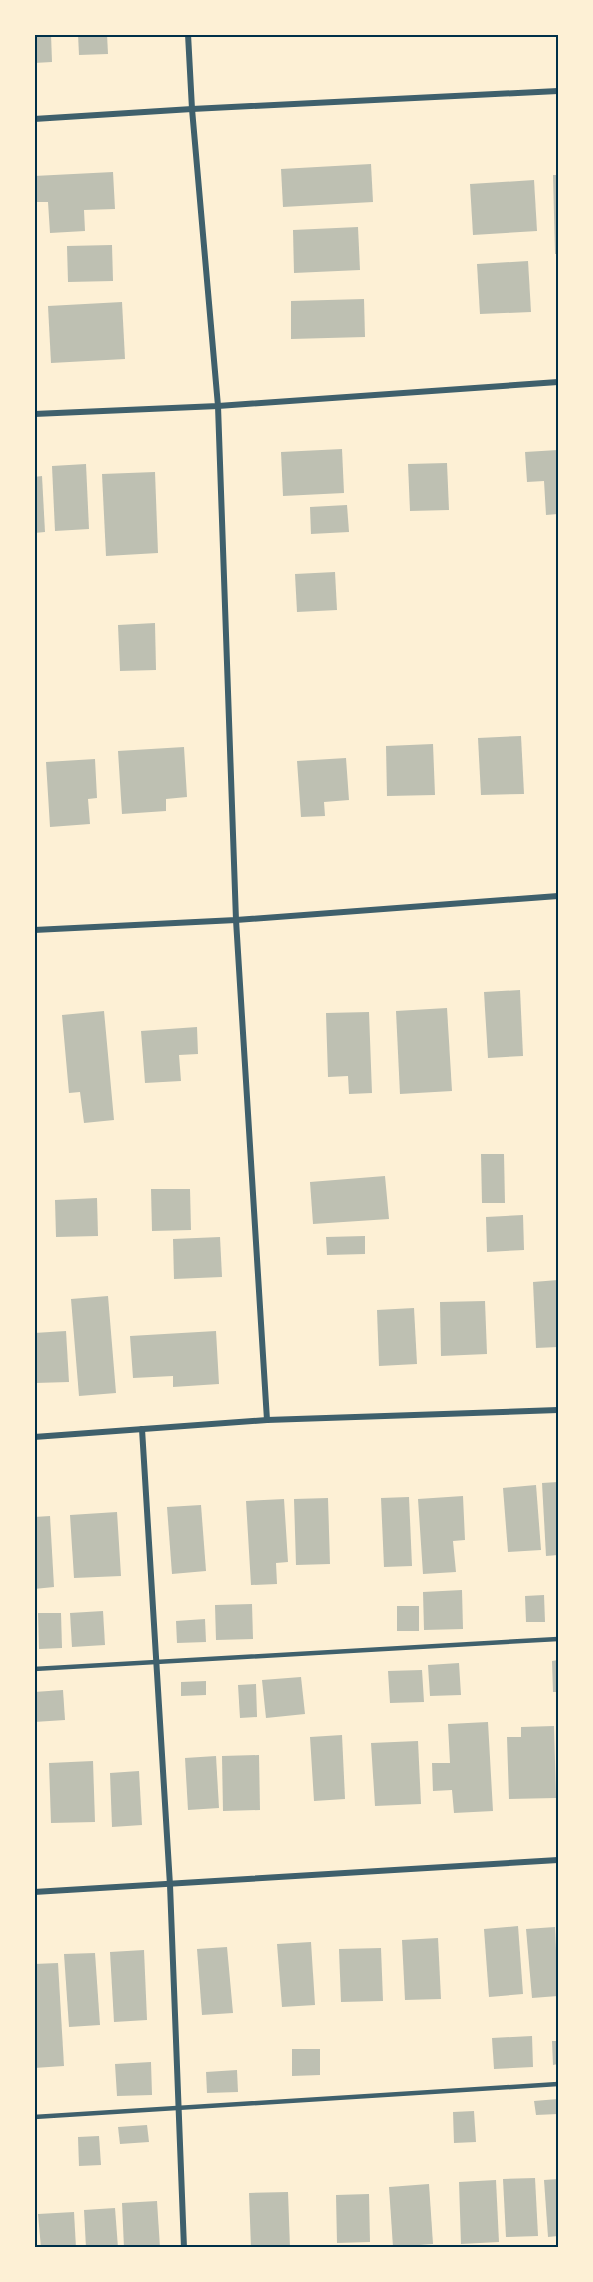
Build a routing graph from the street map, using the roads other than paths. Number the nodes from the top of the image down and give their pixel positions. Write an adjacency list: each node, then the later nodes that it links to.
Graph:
1 (188, 34): 3 (street)
2 (558, 91): 3 (street)
3 (192, 109): 4 (street); 6 (street)
4 (34, 119)
5 (558, 382): 6 (street)
6 (218, 406): 7 (street); 9 (street)
7 (34, 414)
8 (558, 896): 9 (street)
9 (236, 920): 10 (street); 12 (street)
10 (34, 930)
11 (558, 1410): 12 (street)
12 (267, 1420): 13 (street)
13 (142, 1429): 14 (street); 16 (street)
14 (34, 1437)
15 (558, 1639): 16 (lane)
16 (156, 1661): 17 (lane); 19 (street)
17 (34, 1669)
18 (558, 1860): 19 (street)
19 (170, 1885): 20 (street); 22 (street)
20 (34, 1892)
21 (558, 2084): 22 (lane)
22 (179, 2109): 23 (lane); 24 (street)
23 (34, 2117)
24 (184, 2247)

